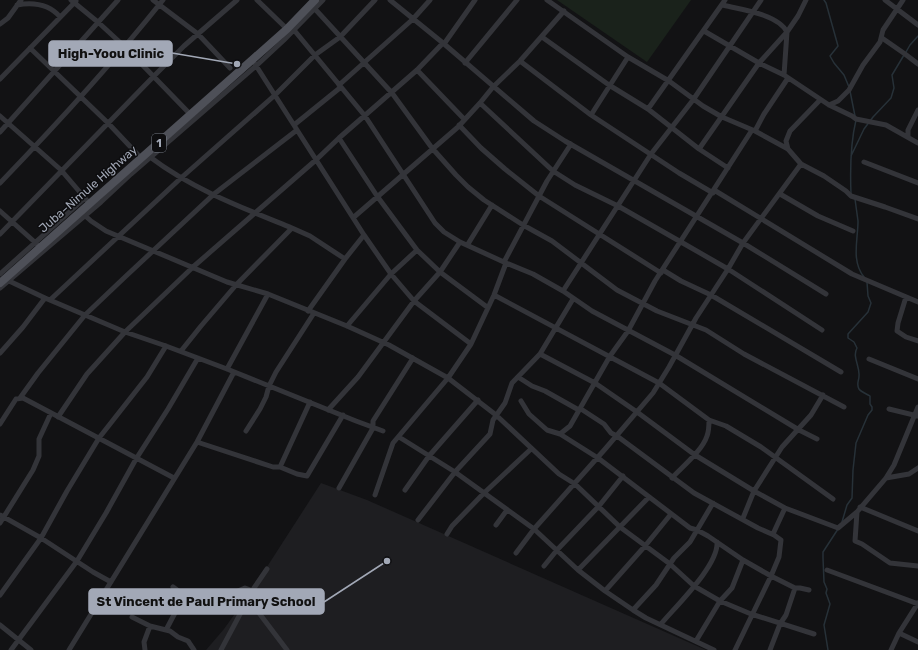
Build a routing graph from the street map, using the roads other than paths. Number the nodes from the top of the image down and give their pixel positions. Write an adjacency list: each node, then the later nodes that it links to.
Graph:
1 (118, 0): 29 (street)
2 (153, 0): 21 (street)
3 (163, 0): 21 (street)
4 (237, 0): 34 (street)
5 (257, 0): 31 (street)
6 (316, 0): 31 (main road, Juba–Nimule Highway / 1)
7 (323, 0): 22 (street)
8 (375, 0): 35 (street)
9 (390, 0): 27 (street)
10 (430, 0): 27 (street)
11 (475, 0): 38 (street)
12 (517, 0): 47 (street)
13 (547, 0): 24 (street)
14 (761, 0): 25 (street)
15 (806, 0): 33 (street)
16 (885, 0): 23 (street)
17 (903, 0): 23 (street)
18 (74, 1): 26 (street); 29 (street)
19 (19, 2): 26 (street); 28 (street)
20 (723, 3): 25 (street); 32 (street)
21 (159, 5): 34 (street); 40 (street)
22 (314, 9): 31 (street); 35 (street)
23 (897, 9): 30 (street); 37 (street)
24 (564, 11): 36 (street); 43 (street)
25 (754, 12): 33 (street); 39 (street)
26 (60, 17): 41 (street)
27 (414, 19): 38 (street); 45 (street)
28 (0, 23)
29 (99, 23): 40 (street); 52 (street)
30 (918, 26)
31 (290, 30): 42 (street); 46 (main road, Juba–Nimule Highway / 1)
32 (704, 31): 39 (street); 56 (street)
33 (787, 32): 48 (street); 54 (street)
34 (198, 34): 50 (street); 53 (street)
35 (340, 37): 42 (street); 45 (street)
36 (542, 37): 44 (street); 57 (street)
37 (882, 38): 49 (street); 66 (street)
38 (443, 43): 47 (street); 51 (street)
39 (729, 46): 48 (street); 63 (street)
40 (125, 47): 53 (street); 62 (street)
41 (30, 48): 52 (street); 55 (street)
42 (315, 55): 58 (street); 61 (street)
43 (628, 57): 56 (street); 57 (street)
44 (520, 61): 59 (street); 70 (street)
45 (364, 62): 58 (street); 60 (street)
46 (254, 63): 61 (street); 69 (main road, Juba–Nimule Highway / 1); 92 (street)
47 (466, 63): 59 (street)
48 (759, 63): 54 (street); 73 (street)
49 (918, 64)
50 (230, 68)
51 (417, 70): 60 (street); 74 (street)
52 (55, 71): 62 (street); 75 (street)
53 (154, 76): 69 (street); 76 (street)
54 (786, 76): 64 (street); 81 (street)
55 (0, 79)
56 (669, 81): 63 (street); 67 (street)
57 (609, 85): 67 (street); 70 (street)
58 (340, 86): 72 (street); 77 (street)
59 (493, 87): 65 (street); 86 (street)
60 (392, 93): 72 (street); 88 (street)
61 (275, 95): 77 (street); 100 (street)
62 (81, 97): 76 (street); 87 (street)
63 (693, 100): 73 (street); 79 (street)
64 (820, 100): 66 (street); 90 (street)
65 (480, 103): 74 (street); 98 (street)
66 (829, 105): 83 (street)
67 (648, 109): 79 (street)
68 (918, 110): 83 (street)
69 (190, 114): 92 (main road, Juba–Nimule Highway / 1)
70 (591, 115): 91 (street)
71 (0, 116): 75 (street)
72 (364, 116): 84 (street); 99 (street)
73 (722, 118): 81 (street); 89 (street)
74 (464, 119): 78 (street)
75 (8, 123): 82 (street); 87 (street)
76 (108, 123): 92 (street); 97 (street)
77 (294, 125): 80 (street)
78 (459, 125): 88 (street); 108 (street)
79 (671, 127): 89 (street); 91 (street)
80 (297, 130): 93 (street); 105 (street)
81 (753, 131): 90 (street); 96 (street)
82 (0, 132)
83 (908, 136): 85 (street)
84 (339, 138): 93 (street); 107 (street)
85 (918, 143)
86 (570, 144): 98 (street); 101 (street)
87 (35, 147): 97 (street); 102 (street)
88 (432, 148): 99 (street); 110 (street)
89 (699, 149): 96 (street)
90 (788, 149): 95 (street)
91 (651, 154): 101 (street); 104 (street)
92 (146, 158): 100 (street); 109 (main road, Juba–Nimule Highway / 1); 114 (street)
93 (317, 159): 113 (street); 115 (street)
94 (864, 162): 103 (street)
95 (801, 164): 106 (street); 118 (street)
96 (728, 168): 104 (street)
97 (61, 170): 109 (street); 119 (street)
98 (554, 171): 108 (street); 111 (street)
99 (403, 176): 107 (street); 127 (street)
100 (181, 178): 105 (street); 125 (street)
101 (634, 180): 111 (street); 116 (street)
102 (0, 183)
103 (918, 183)
104 (714, 191): 116 (street); 117 (street)
105 (214, 194): 113 (street); 133 (street)
106 (780, 194): 117 (street); 122 (street)
107 (377, 196): 115 (street); 132 (street)
108 (539, 196): 120 (street); 124 (street)
109 (87, 201): 114 (main road, Juba–Nimule Highway / 1); 131 (street)
110 (492, 205): 120 (street); 130 (street)
111 (618, 206): 124 (street); 128 (street)
112 (0, 211): 119 (street)
113 (255, 213): 121 (street); 137 (street)
114 (83, 214): 125 (street); 131 (main road, Juba–Nimule Highway / 1); 142 (street)
115 (354, 217): 126 (street)
116 (697, 217): 128 (street); 129 (street)
117 (761, 218): 129 (street); 150 (street)
118 (918, 219)
119 (12, 222): 123 (street); 131 (street)
120 (523, 225): 135 (street); 136 (street)
121 (292, 228): 134 (street); 143 (street)
122 (853, 232)
123 (0, 234)
124 (600, 234): 136 (street); 139 (street)
125 (118, 235): 133 (street); 151 (street)
126 (364, 235): 134 (street); 141 (street)
127 (460, 242): 130 (street); 140 (street)
128 (681, 242): 138 (street); 139 (street)
129 (743, 243): 138 (street); 147 (street)
130 (468, 244): 135 (street)
131 (38, 245): 142 (main road, Juba–Nimule Highway / 1)
132 (417, 250): 140 (street); 141 (street)
133 (153, 251): 137 (street); 159 (street)
134 (345, 259): 157 (street)
135 (505, 262): 145 (street); 148 (street)
136 (582, 263): 145 (street); 155 (street)
137 (192, 267): 143 (street); 165 (street)
138 (728, 269): 149 (street); 163 (street)
139 (662, 271): 149 (street); 155 (street)
140 (440, 272): 153 (street); 156 (street)
141 (391, 274): 153 (street); 161 (street)
142 (3, 279): 144 (street); 151 (street)
143 (236, 285): 146 (street); 170 (street)
144 (0, 288)
145 (563, 291): 152 (street)
146 (268, 294): 157 (street); 178 (street)
147 (826, 294)
148 (494, 295): 156 (street); 162 (street)
149 (711, 295): 160 (street); 180 (street)
150 (906, 297): 154 (street); 166 (street)
151 (47, 299): 159 (street); 171 (street)
152 (573, 299): 162 (street); 164 (street)
153 (414, 301): 167 (street); 168 (street)
154 (918, 302)
155 (642, 304): 160 (street); 164 (street)
156 (487, 307): 168 (street)
157 (308, 311): 158 (street)
158 (314, 313): 161 (street); 186 (street)
159 (85, 316): 165 (street); 188 (street)
160 (692, 325): 173 (street); 187 (street)
161 (347, 326): 167 (street)
162 (557, 328): 172 (street); 174 (street)
163 (822, 330)
164 (628, 331): 173 (street); 174 (street)
165 (125, 332): 169 (street); 202 (street)
166 (918, 341)
167 (383, 342): 176 (street); 196 (street)
168 (470, 344): 182 (street)
169 (166, 346): 170 (street); 212 (street)
170 (181, 351): 175 (street)
171 (0, 353)
172 (540, 354): 181 (street); 185 (street)
173 (675, 355): 184 (street); 206 (street)
174 (610, 356): 184 (street); 185 (street)
175 (198, 358): 178 (street); 220 (street)
176 (413, 358): 182 (street); 205 (street)
177 (869, 359): 183 (street)
178 (227, 369): 179 (street)
179 (234, 372): 186 (street); 214 (street)
180 (841, 372)
181 (518, 377): 194 (street); 200 (street)
182 (448, 378): 189 (street); 211 (street)
183 (918, 379)
184 (659, 382): 197 (street); 203 (street)
185 (595, 383): 194 (street); 197 (street)
186 (269, 386): 191 (street); 207 (street)
187 (823, 395): 192 (street); 206 (street)
188 (20, 398): 198 (street); 204 (street)
189 (478, 400): 200 (street); 217 (street)
190 (521, 401): 209 (street)
191 (310, 402): 196 (street); 221 (street)
192 (844, 407)
193 (918, 407): 201 (street)
194 (581, 409): 209 (street); 210 (street)
195 (889, 409): 201 (street)
196 (328, 410): 199 (street)
197 (637, 412): 210 (street); 216 (street)
198 (51, 413): 202 (street); 243 (street)
199 (343, 415): 205 (street); 221 (street)
200 (496, 415): 215 (street); 223 (street)
201 (916, 415): 227 (street)
202 (58, 417): 212 (street)
203 (709, 420): 216 (street); 218 (street)
204 (0, 424)
205 (373, 428): 208 (street); 229 (street)
206 (799, 430): 213 (street); 218 (street)
207 (246, 431)
208 (383, 431)
209 (560, 434): 219 (street)
210 (617, 436): 219 (street); 226 (street)
211 (399, 437): 217 (street); 233 (street)
212 (99, 438): 220 (street); 254 (street)
213 (816, 439)
214 (197, 442): 221 (street); 225 (street)
215 (531, 449): 228 (street); 232 (street)
216 (694, 455): 226 (street); 231 (street)
217 (429, 456): 223 (street); 230 (street)
218 (776, 457): 231 (street); 235 (street)
219 (598, 458): 224 (street); 228 (street)
220 (136, 459): 225 (street); 260 (street)
221 (280, 467)
222 (918, 468): 227 (street)
223 (455, 472): 232 (street); 245 (street)
224 (623, 476): 234 (street); 237 (street)
225 (174, 478): 268 (street)
226 (672, 478): 236 (street)
227 (886, 478): 238 (street)
228 (575, 484): 237 (street); 249 (street)
229 (339, 488)
230 (405, 490)
231 (754, 490): 239 (street); 244 (street)
232 (484, 494): 240 (street); 252 (street)
233 (375, 495)
234 (648, 497): 242 (street); 248 (street)
235 (833, 499)
236 (713, 503): 244 (street); 250 (street)
237 (599, 506): 248 (street); 257 (street)
238 (860, 507): 241 (street); 251 (street)
239 (785, 508): 241 (street); 253 (street)
240 (507, 510): 247 (street); 249 (street)
241 (857, 512): 263 (street)
242 (671, 514): 250 (street); 256 (street)
243 (2, 516): 246 (street); 254 (street)
244 (742, 518): 253 (street)
245 (418, 520)
246 (0, 523)
247 (496, 525)
248 (620, 527): 256 (street); 265 (street)
249 (534, 529): 257 (street); 258 (street)
250 (698, 530): 255 (street); 261 (street)
251 (918, 531)
252 (447, 534)
253 (773, 534): 267 (street)
254 (41, 538): 260 (street); 276 (street)
255 (717, 542): 259 (street); 269 (street)
256 (645, 546): 261 (street); 273 (street)
257 (557, 550): 262 (street); 265 (street)
258 (516, 553)
259 (743, 560): 267 (street); 278 (street)
260 (77, 561): 268 (street); 291 (street)
261 (670, 564): 269 (street); 280 (street)
262 (544, 566)
263 (918, 566)
264 (268, 569): 275 (street)
265 (578, 570): 273 (street)
266 (828, 570): 279 (street)
267 (771, 576): 271 (street); 282 (street)
268 (111, 582): 296 (street)
269 (694, 586): 278 (street); 284 (street)
270 (173, 587): 277 (street)
271 (795, 588): 272 (street); 285 (street)
272 (809, 590)
273 (605, 591): 280 (street)
274 (148, 594): 281 (street)
275 (252, 594): 277 (street); 299 (street); 300 (street)
276 (0, 595)
277 (198, 600): 281 (street)
278 (720, 601): 282 (street); 292 (street)
279 (918, 604): 289 (street)
280 (633, 610): 284 (street)
281 (176, 611): 288 (street)
282 (751, 614): 285 (street); 302 (street)
283 (132, 617): 287 (street)
284 (660, 624): 292 (street)
285 (780, 624): 290 (street); 303 (street)
286 (0, 625): 291 (street)
287 (150, 626): 288 (street); 297 (street)
288 (166, 630): 298 (street)
289 (899, 633): 293 (street); 304 (street)
290 (814, 634)
291 (19, 641): 294 (street); 295 (street)
292 (696, 642): 301 (street)
293 (918, 642)
294 (11, 650)
295 (31, 650)
296 (69, 650)
297 (145, 650)
298 (193, 650)
299 (221, 650)
300 (287, 650)
301 (714, 650)
302 (735, 650)
303 (770, 650)
304 (892, 650)

